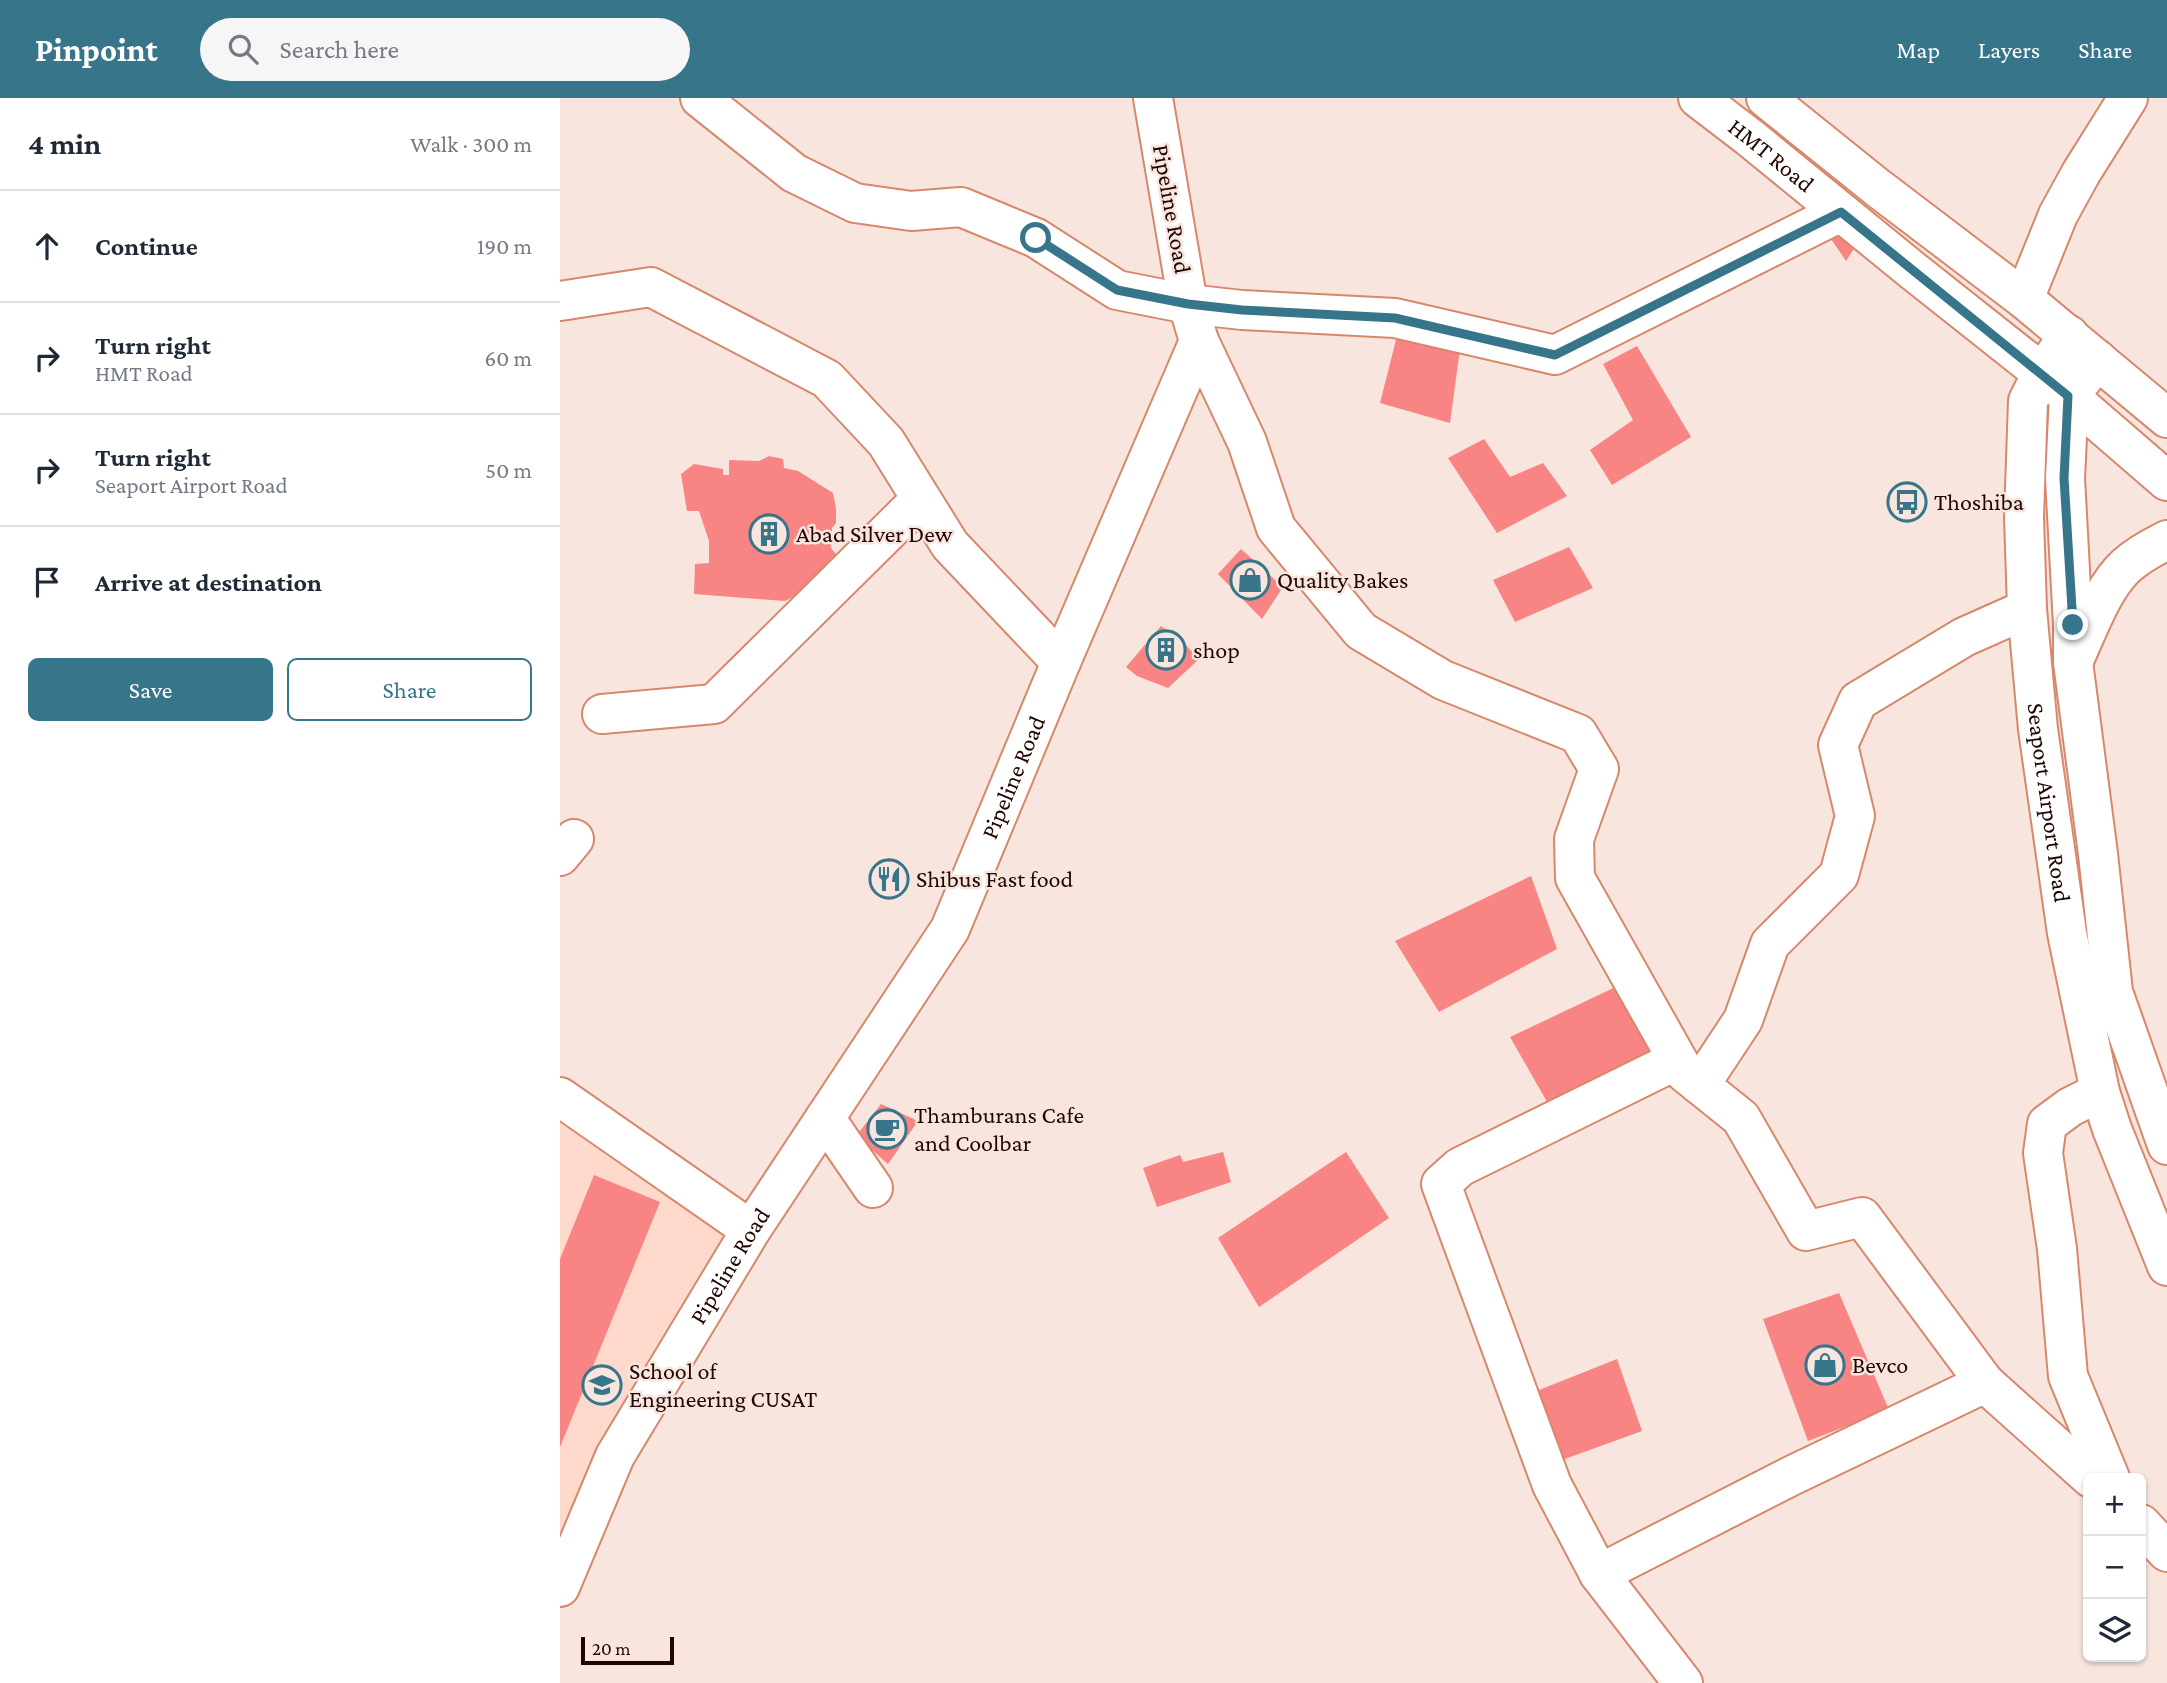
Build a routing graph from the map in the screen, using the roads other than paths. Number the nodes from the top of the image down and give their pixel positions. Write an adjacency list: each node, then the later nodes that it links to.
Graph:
1 (700, 98): 9 (street)
2 (1153, 98): 9 (street, Pipeline Road)
3 (1698, 98): 6 (street, HMT Road)
4 (1766, 98): 7 (street, HMT Road)
5 (2127, 98): 7 (street)
6 (1841, 212): 9 (street); 13 (street, HMT Road)
7 (2024, 299): 10 (street, HMT Road)
8 (560, 301): 16 (street)
9 (1188, 304): 11 (street, Pipeline Road)
10 (2069, 335): 12 (street, HMT Road); 13 (street, Seaport Airport Road)
11 (1199, 341): 19 (street, Pipeline Road); 22 (street)
12 (2098, 360): 13 (street, Seaport Airport Road); 14 (street, HMT Road)
13 (2055, 384): 15 (street, HMT Road); 18 (street, Seaport Airport Road); 20 (street, Seaport Airport Road)
14 (2167, 418)
15 (2167, 481)
16 (921, 499): 19 (street); 21 (street)
17 (2167, 540): 20 (street)
18 (2027, 609): 22 (street); 23 (street, Seaport Airport Road)
19 (1061, 662): 25 (street, Pipeline Road)
20 (2073, 662): 26 (street, Seaport Airport Road)
21 (602, 714)
22 (1688, 1073): 30 (street); 35 (street)
23 (2100, 1092): 29 (street, Seaport Airport Road); 32 (street)
24 (560, 1097): 28 (street)
25 (825, 1118): 27 (street); 28 (street, Pipeline Road)
26 (2167, 1145)
27 (873, 1188)
28 (751, 1230): 36 (street, Pipeline Road)
29 (2167, 1266)
30 (1985, 1383): 31 (street); 35 (street)
31 (2085, 1473)
32 (2108, 1473)
33 (2146, 1529): 34 (street)
34 (2167, 1552)
35 (1599, 1574): 37 (street)
36 (560, 1587)
37 (1683, 1683)

